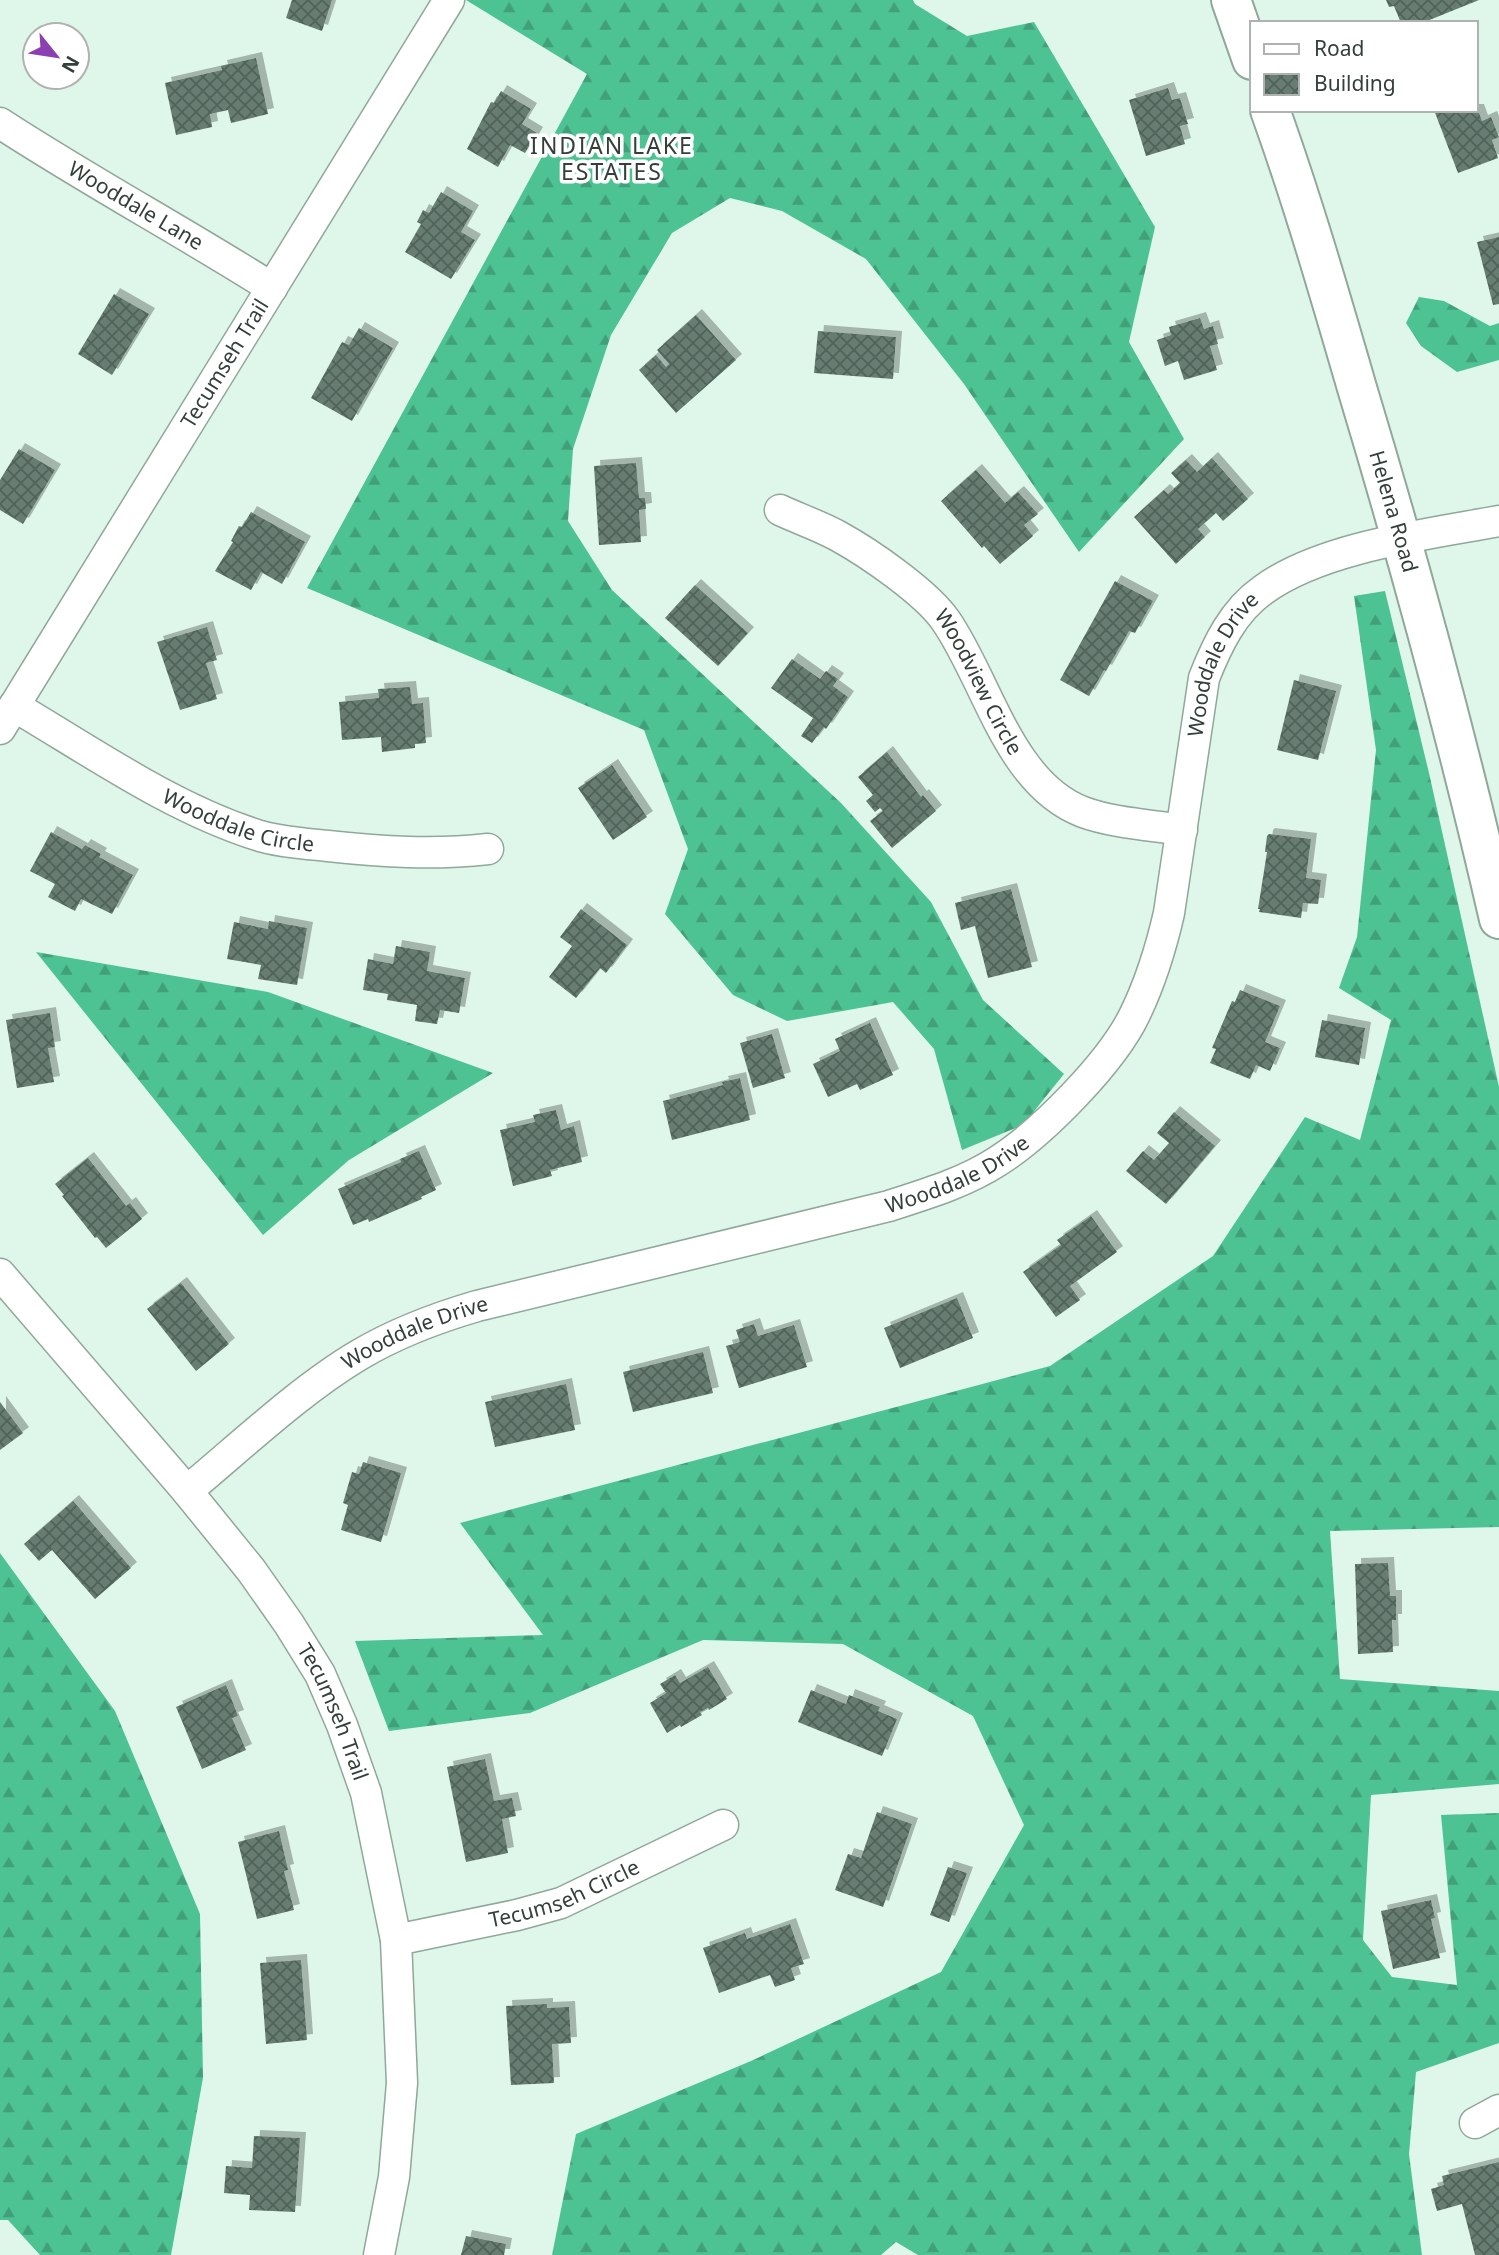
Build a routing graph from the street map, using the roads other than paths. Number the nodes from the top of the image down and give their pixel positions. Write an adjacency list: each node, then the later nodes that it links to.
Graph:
1 (449, 0): 6 (street, Tecumseh Trail)
2 (1231, 0): 3 (main road)
3 (1250, 54)
4 (1271, 112): 9 (main road, Helena Road)
5 (0, 123): 6 (street, Wooddale Lane)
6 (272, 288): 10 (street, Tecumseh Trail)
7 (780, 510): 11 (street, Woodview Circle)
8 (1499, 521): 9 (street, Wooddale Drive)
9 (1403, 539): 11 (street, Wooddale Drive); 12 (main road, Helena Road)
10 (7, 717): 13 (street, Wooddale Circle)
11 (1182, 830): 16 (street, Wooddale Drive)
12 (1491, 845): 14 (main road, Helena Road)
13 (488, 849)
14 (1499, 919)
15 (0, 1274): 16 (street, Tecumseh Trail)
16 (187, 1491): 18 (street, Tecumseh Trail)
17 (723, 1825): 18 (street, Tecumseh Circle)
18 (396, 1940): 19 (street, Tecumseh Trail)
19 (379, 2255)

